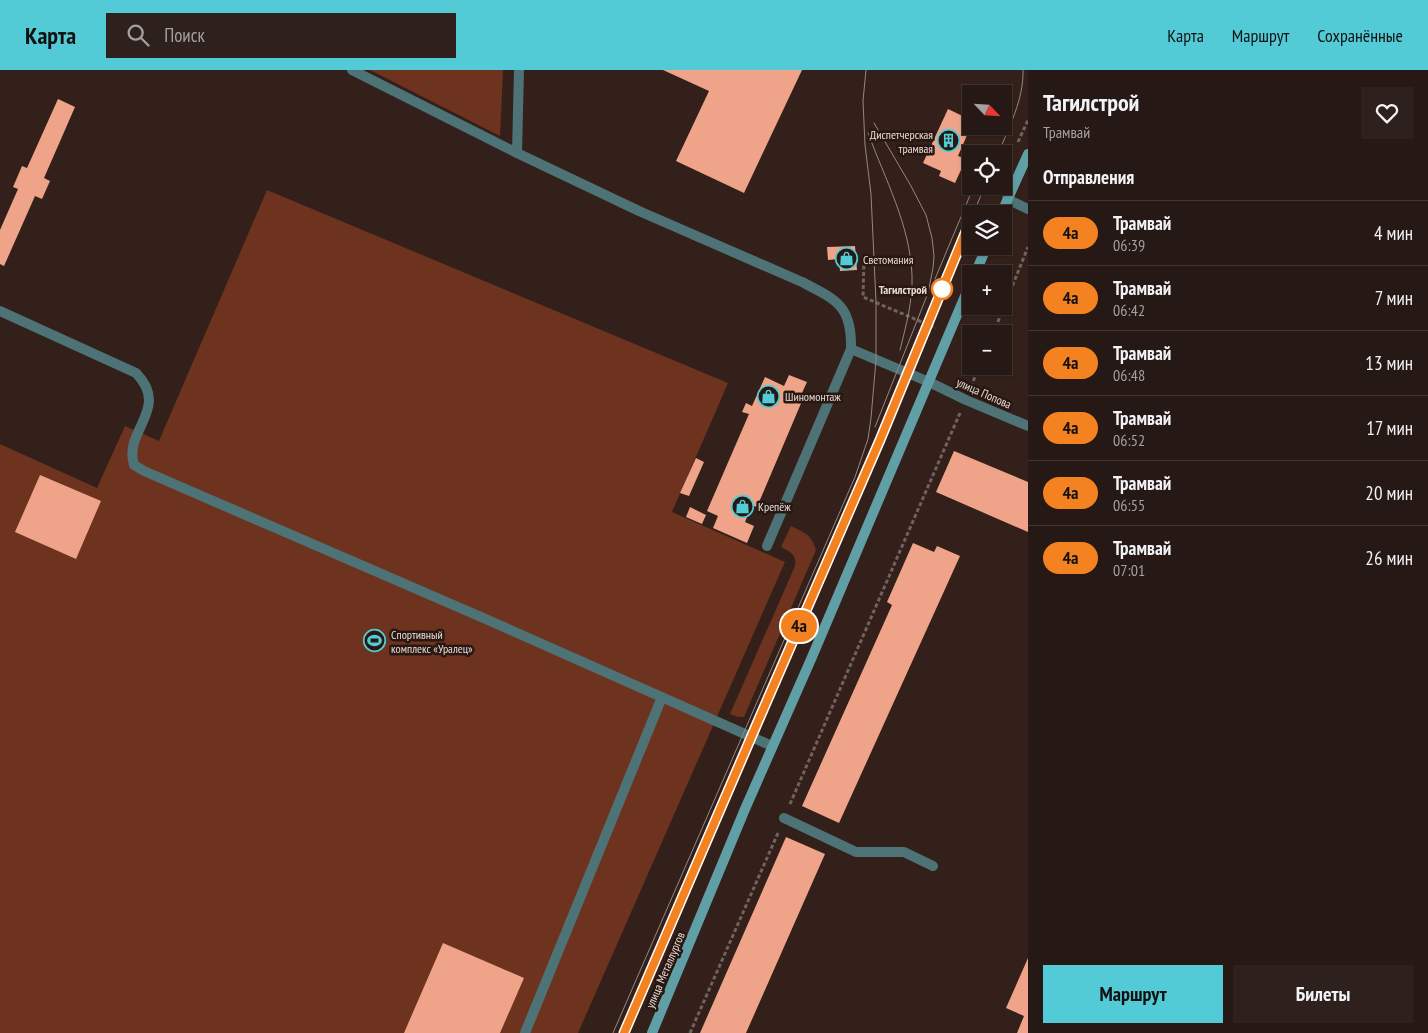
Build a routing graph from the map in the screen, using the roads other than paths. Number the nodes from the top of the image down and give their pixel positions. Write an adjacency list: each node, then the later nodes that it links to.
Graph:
1 (352, 70): 3 (street)
2 (519, 70): 3 (street)
3 (518, 153): 10 (street)
4 (1028, 154): 5 (main road)
5 (1007, 199): 6 (main road); 7 (street)
6 (1005, 205)
7 (1028, 209)
8 (962, 303): 11 (main road, улица Металлургов)
9 (0, 311): 14 (street)
10 (851, 349): 11 (street, улица Попова); 13 (street)
11 (930, 382): 12 (street, улица Попова); 15 (main road, улица Металлургов)
12 (1028, 426)
13 (767, 546)
14 (662, 697): 15 (street); 18 (street)
15 (772, 746): 19 (main road, улица Металлургов)
16 (784, 818): 17 (street)
17 (933, 866)
18 (524, 1033)
19 (652, 1033)

